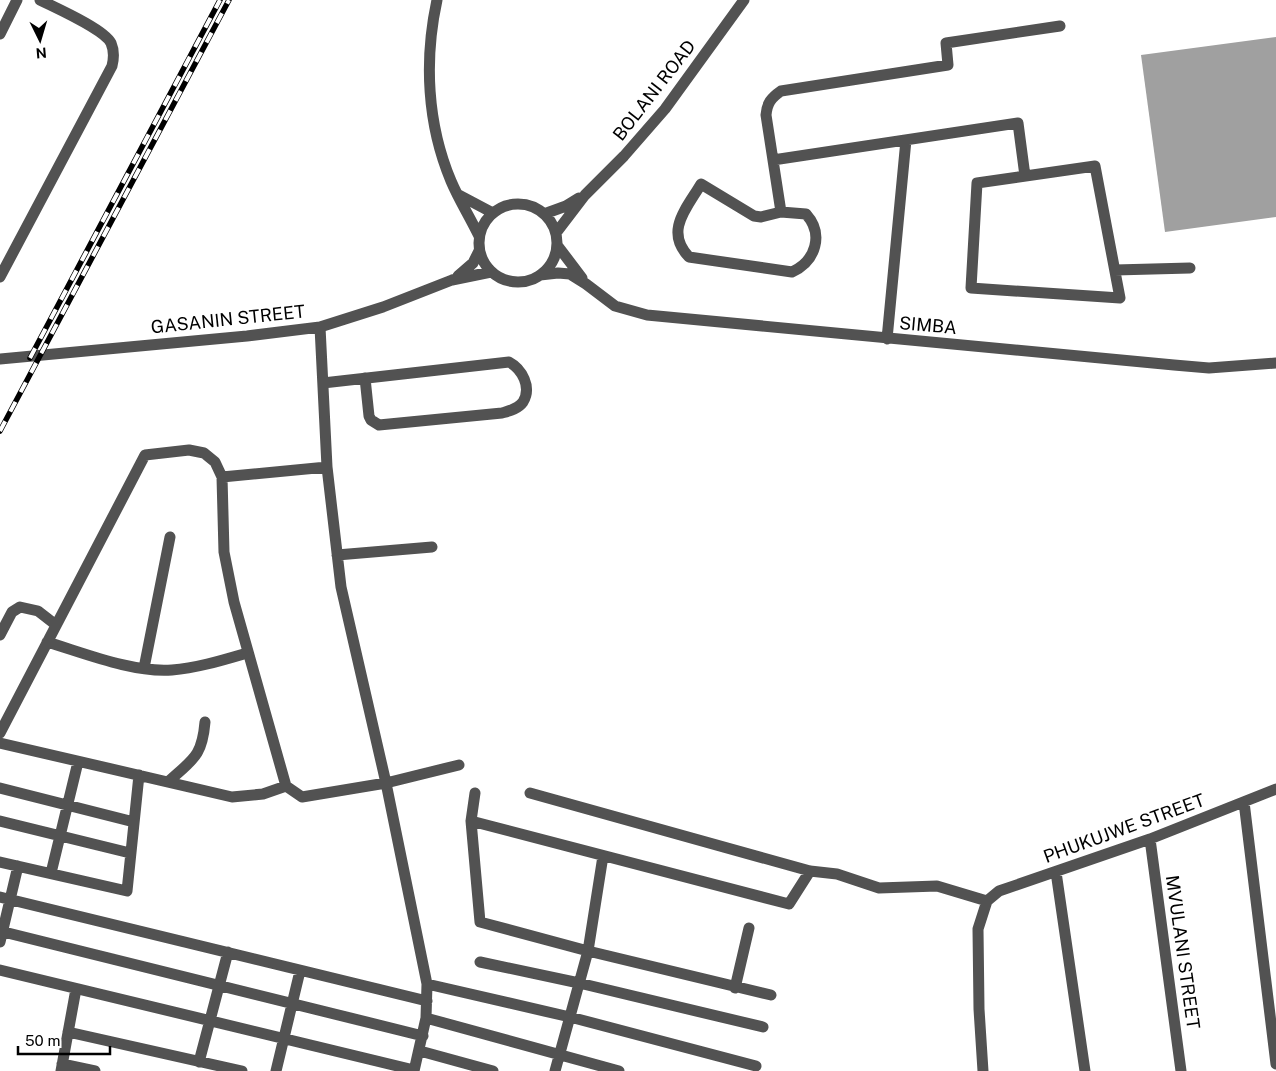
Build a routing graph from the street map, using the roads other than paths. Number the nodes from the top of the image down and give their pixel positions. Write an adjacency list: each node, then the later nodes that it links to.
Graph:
1 (17, 0): 6 (street)
2 (40, 0): 23 (street)
3 (437, 0): 10 (street)
4 (744, 0): 11 (street, BOLANI ROAD)
5 (1060, 26): 8 (street)
6 (0, 34)
7 (906, 140): 8 (street); 9 (street); 27 (street)
8 (773, 160): 13 (street)
9 (1025, 176): 20 (street); 20 (street)
10 (458, 194): 12 (street); 16 (street)
11 (585, 195): 14 (street, BOLANI ROAD); 15 (street, BOLANI ROAD)
12 (493, 212): 14 (street); 16 (street)
13 (781, 212): 13 (street)
14 (544, 214): 15 (street)
15 (556, 233): 17 (street)
16 (479, 236): 18 (street)
17 (557, 245): 22 (street); 25 (street)
18 (479, 252): 21 (street); 24 (street, GASANIN STREET)
19 (1190, 268): 20 (street)
20 (1114, 270)
21 (491, 272): 22 (street); 24 (street, GASANIN STREET)
22 (540, 275): 25 (street)
23 (0, 277)
24 (452, 280): 26 (street, GASANIN STREET)
25 (586, 284): 27 (street, SIMBA)
26 (320, 327): 28 (street, GASANIN STREET); 31 (street)
27 (887, 339): 29 (street, SIMBA)
28 (1, 359)
29 (1276, 363)
30 (365, 378): 30 (street); 31 (street)
31 (323, 383): 32 (street)
32 (327, 467): 33 (street); 36 (street)
33 (222, 477): 37 (street); 40 (street)
34 (170, 537): 41 (street)
35 (432, 548): 36 (street)
36 (336, 555): 49 (street)
37 (56, 624): 38 (street); 39 (street)
38 (0, 635)
39 (47, 642): 41 (street); 43 (street)
40 (247, 653): 41 (street); 50 (street)
41 (144, 668)
42 (205, 722): 48 (street)
43 (0, 733)
44 (0, 743): 45 (street)
45 (78, 762): 47 (street); 56 (street)
46 (459, 765): 49 (street)
47 (139, 775): 48 (street); 59 (street)
48 (168, 782): 50 (street)
49 (386, 783): 50 (street); 79 (street)
50 (286, 786)
51 (0, 788): 56 (street)
52 (1276, 789): 55 (street, PHUKUJWE STREET)
53 (475, 793): 58 (street)
54 (530, 793): 66 (street)
55 (1244, 802): 61 (street, PHUKUJWE STREET); 96 (street)
56 (68, 805): 59 (street); 60 (street)
57 (0, 821): 60 (street)
58 (471, 821): 63 (street); 73 (street)
59 (134, 822): 62 (street)
60 (60, 836): 62 (street); 68 (street)
61 (1150, 838): 67 (street, PHUKUJWE STREET); 109 (street, MVULANI STREET)
62 (130, 853): 68 (street)
63 (603, 856): 66 (street); 73 (street)
64 (0, 862): 65 (street)
65 (18, 866): 68 (street); 69 (street)
66 (810, 871): 70 (street)
67 (1056, 872): 70 (street, PHUKUJWE STREET); 108 (street)
68 (51, 873)
69 (5, 898): 72 (street); 74 (street)
70 (987, 901): 107 (street)
71 (749, 928): 81 (street)
72 (1, 935): 80 (street)
73 (588, 951): 78 (street); 81 (street)
74 (228, 952): 77 (street); 80 (street)
75 (480, 962): 78 (street)
76 (0, 970): 82 (street)
77 (300, 971): 84 (street); 85 (street)
78 (579, 983): 86 (street); 89 (street)
79 (427, 984): 84 (street); 86 (street)
80 (220, 987): 85 (street); 88 (street)
81 (735, 988): 83 (street)
82 (76, 989): 88 (street); 90 (street)
83 (771, 995)
84 (427, 1001): 87 (street)
85 (292, 1003): 91 (street); 92 (street)
86 (570, 1017): 94 (street); 97 (street)
87 (426, 1018): 91 (street); 94 (street)
88 (211, 1021): 92 (street); 95 (street)
89 (763, 1027)
90 (68, 1032): 95 (street); 98 (street)
91 (424, 1036): 93 (street)
92 (283, 1039): 102 (street); 103 (street)
93 (420, 1052): 103 (street); 104 (street)
94 (559, 1056): 105 (street); 106 (street)
95 (199, 1062): 99 (street)
96 (1276, 1064)
97 (756, 1066)
98 (62, 1068): 100 (street)
99 (220, 1069): 101 (street)
100 (95, 1071)
101 (242, 1071)
102 (276, 1071)
103 (414, 1071)
104 (493, 1071)
105 (555, 1071)
106 (619, 1071)
107 (983, 1071)
108 (1085, 1071)
109 (1181, 1071)

